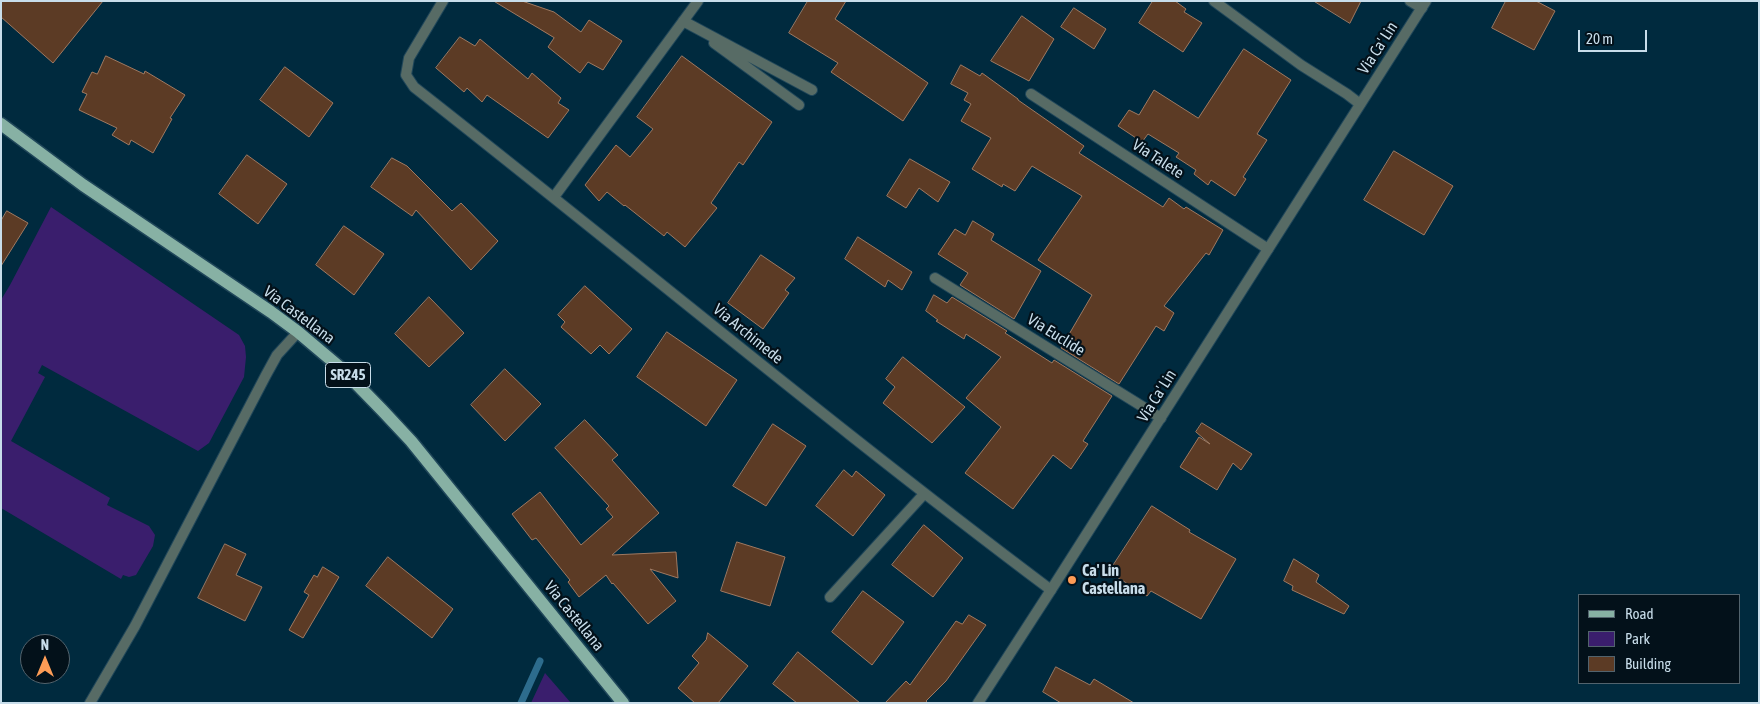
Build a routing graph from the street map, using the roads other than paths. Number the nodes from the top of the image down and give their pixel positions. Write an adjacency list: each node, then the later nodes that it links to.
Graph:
1 (444, 1): 12 (street, Via Archimede)
2 (698, 1): 6 (street)
3 (1214, 1): 9 (street)
4 (1410, 1): 5 (street, Via Ca' Lin)
5 (1424, 5): 9 (street, Via Ca' Lin)
6 (683, 21): 7 (street); 10 (street); 12 (street)
7 (812, 90)
8 (1031, 94): 13 (street, Via Talete)
9 (1360, 104): 13 (street, Via Ca' Lin)
10 (799, 105)
11 (1, 124): 15 (main road, Via Castellana / SR245)
12 (554, 197): 17 (street, Via Archimede)
13 (1268, 249): 16 (street, Via Ca' Lin)
14 (935, 278): 16 (street, Via Euclide)
15 (298, 332): 20 (street); 21 (main road, Via Castellana / SR245)
16 (1161, 418): 18 (street, Via Ca' Lin)
17 (924, 494): 18 (street, Via Archimede); 19 (street)
18 (1051, 590): 22 (street, Via Ca' Lin)
19 (830, 597)
20 (90, 703)
21 (623, 703)
22 (978, 703)

